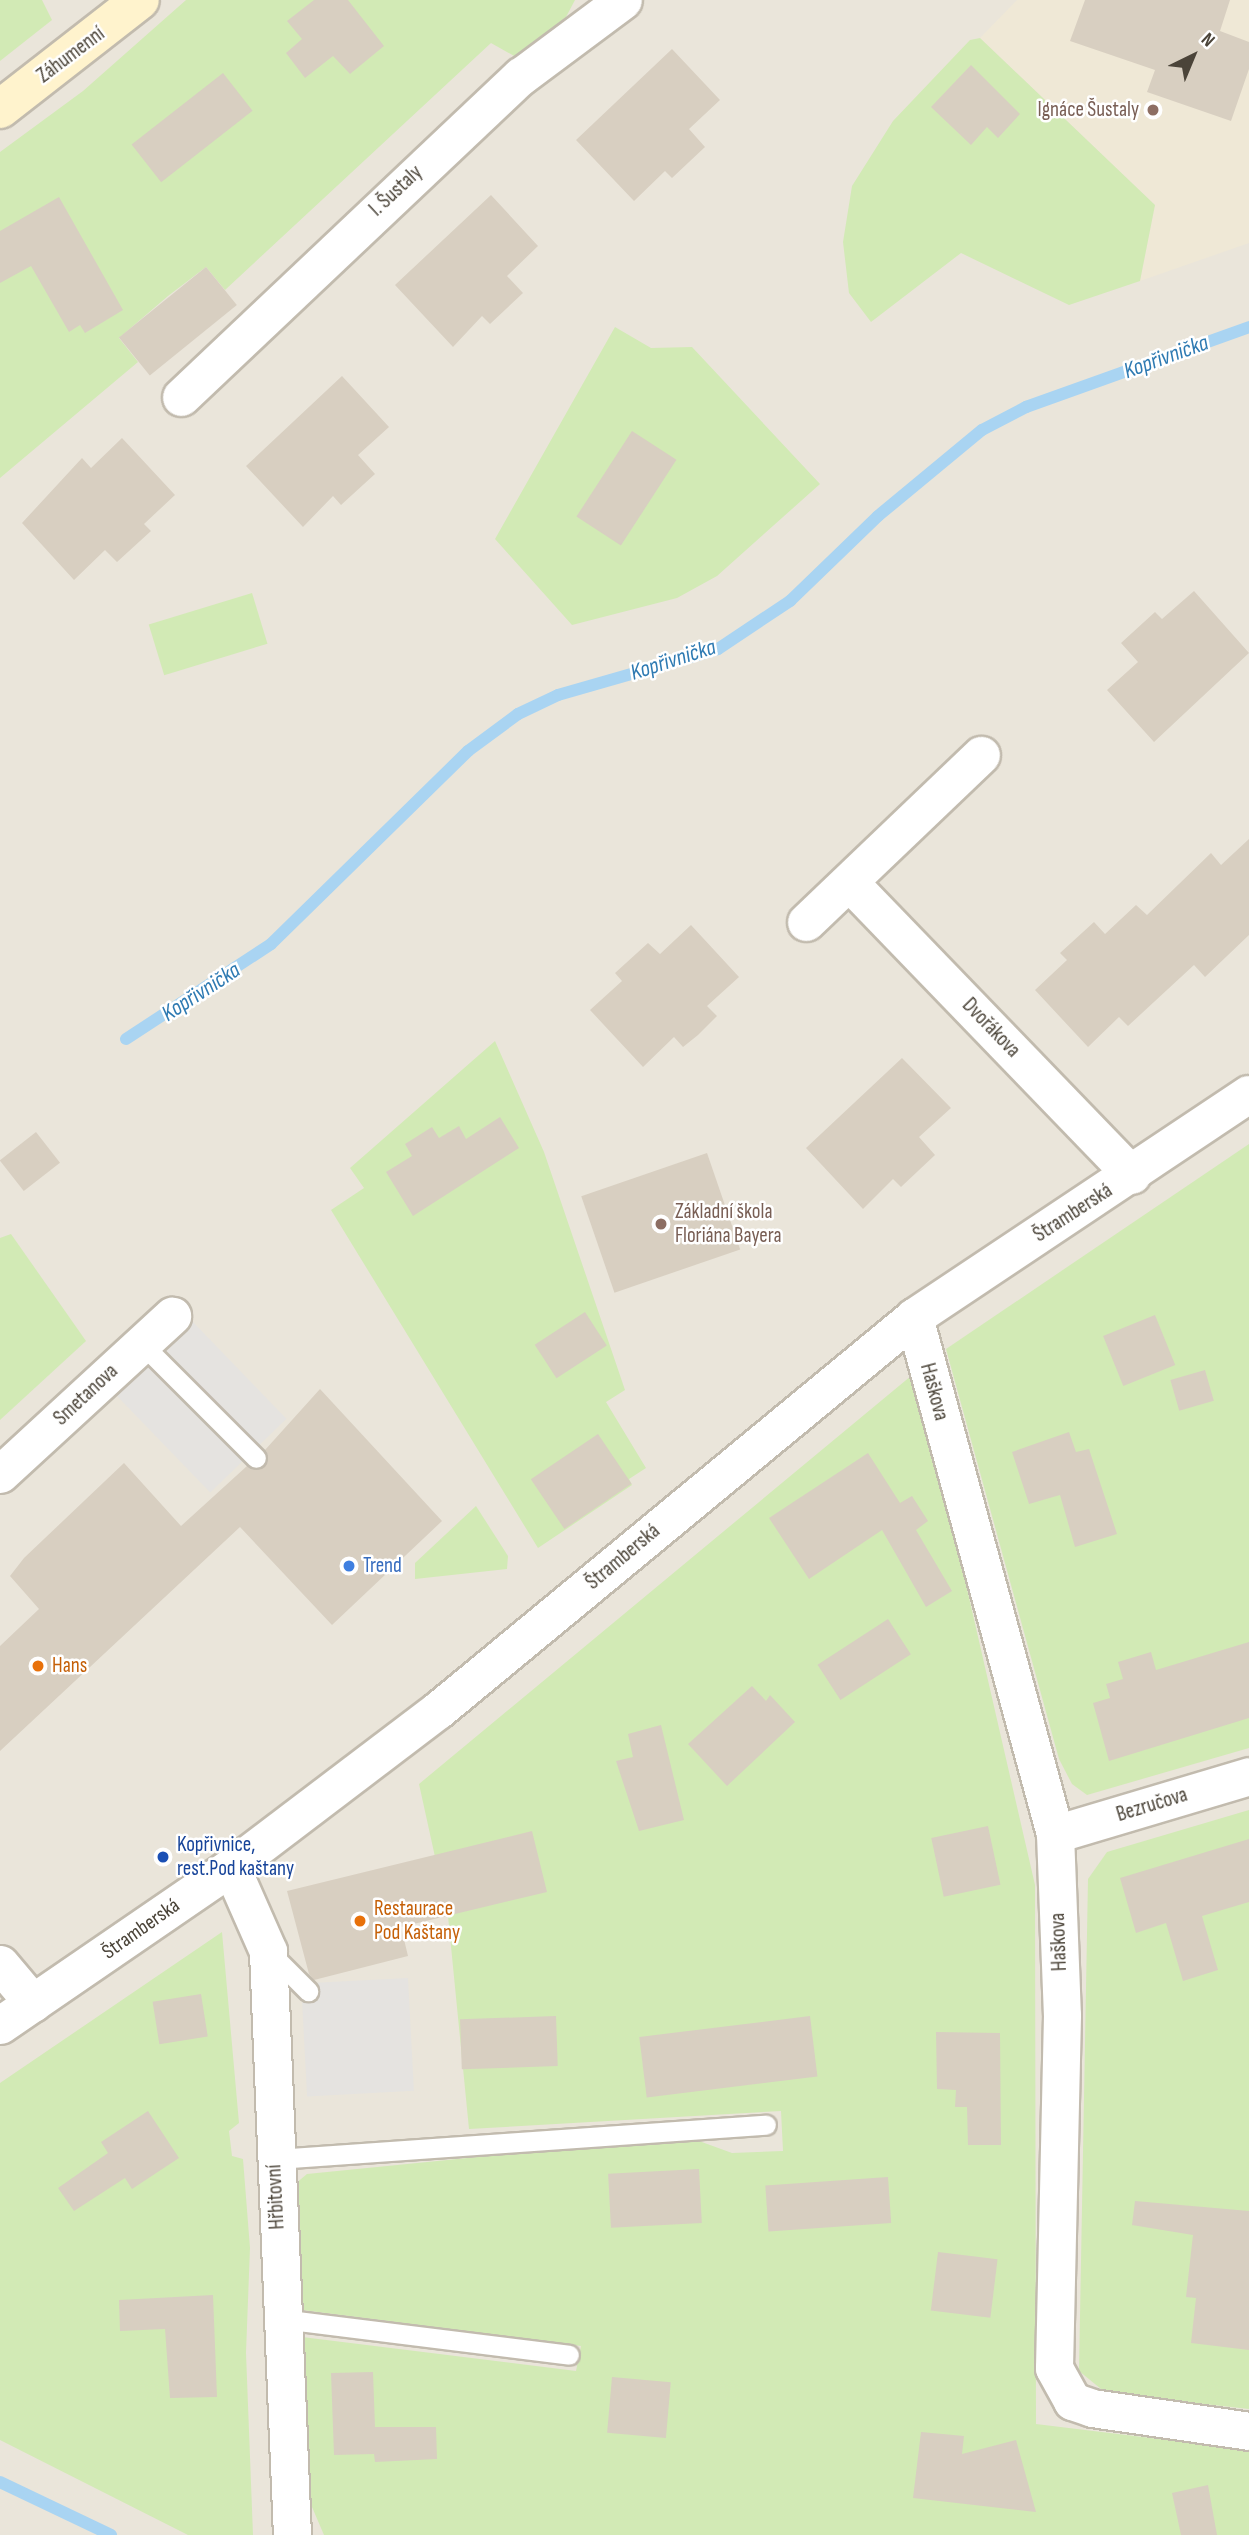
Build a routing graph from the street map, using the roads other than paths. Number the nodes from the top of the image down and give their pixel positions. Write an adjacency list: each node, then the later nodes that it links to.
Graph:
1 (140, 0): 3 (main road, Záhumenní)
2 (622, 0): 4 (street, I. Šustaly)
3 (0, 108)
4 (181, 397)
5 (981, 755): 6 (street)
6 (849, 882): 7 (street); 9 (street, Dvořákova)
7 (806, 922)
8 (1249, 1094): 9 (street, Štramberská)
9 (1132, 1175): 11 (street, Štramberská)
10 (172, 1316): 12 (street, Smetanova)
11 (914, 1317): 16 (street, Haškova); 17 (street, Štramberská)
12 (142, 1344): 13 (lane); 14 (street, Smetanova)
13 (256, 1458)
14 (0, 1474)
15 (1249, 1776): 16 (street, Bezručova)
16 (1055, 1834): 27 (street, Haškova)
17 (231, 1867): 18 (street, Hřbitovní); 21 (street, Štramberská)
18 (268, 1951): 20 (lane); 24 (street, Hřbitovní)
19 (0, 1964): 21 (street)
20 (308, 1991)
21 (33, 2003): 22 (street, Štramberská)
22 (0, 2025)
23 (766, 2125): 24 (lane)
24 (275, 2158): 25 (street, Hřbitovní)
25 (282, 2319): 26 (lane); 28 (street, Hřbitovní)
26 (569, 2355)
27 (1249, 2431)
28 (292, 2535)

